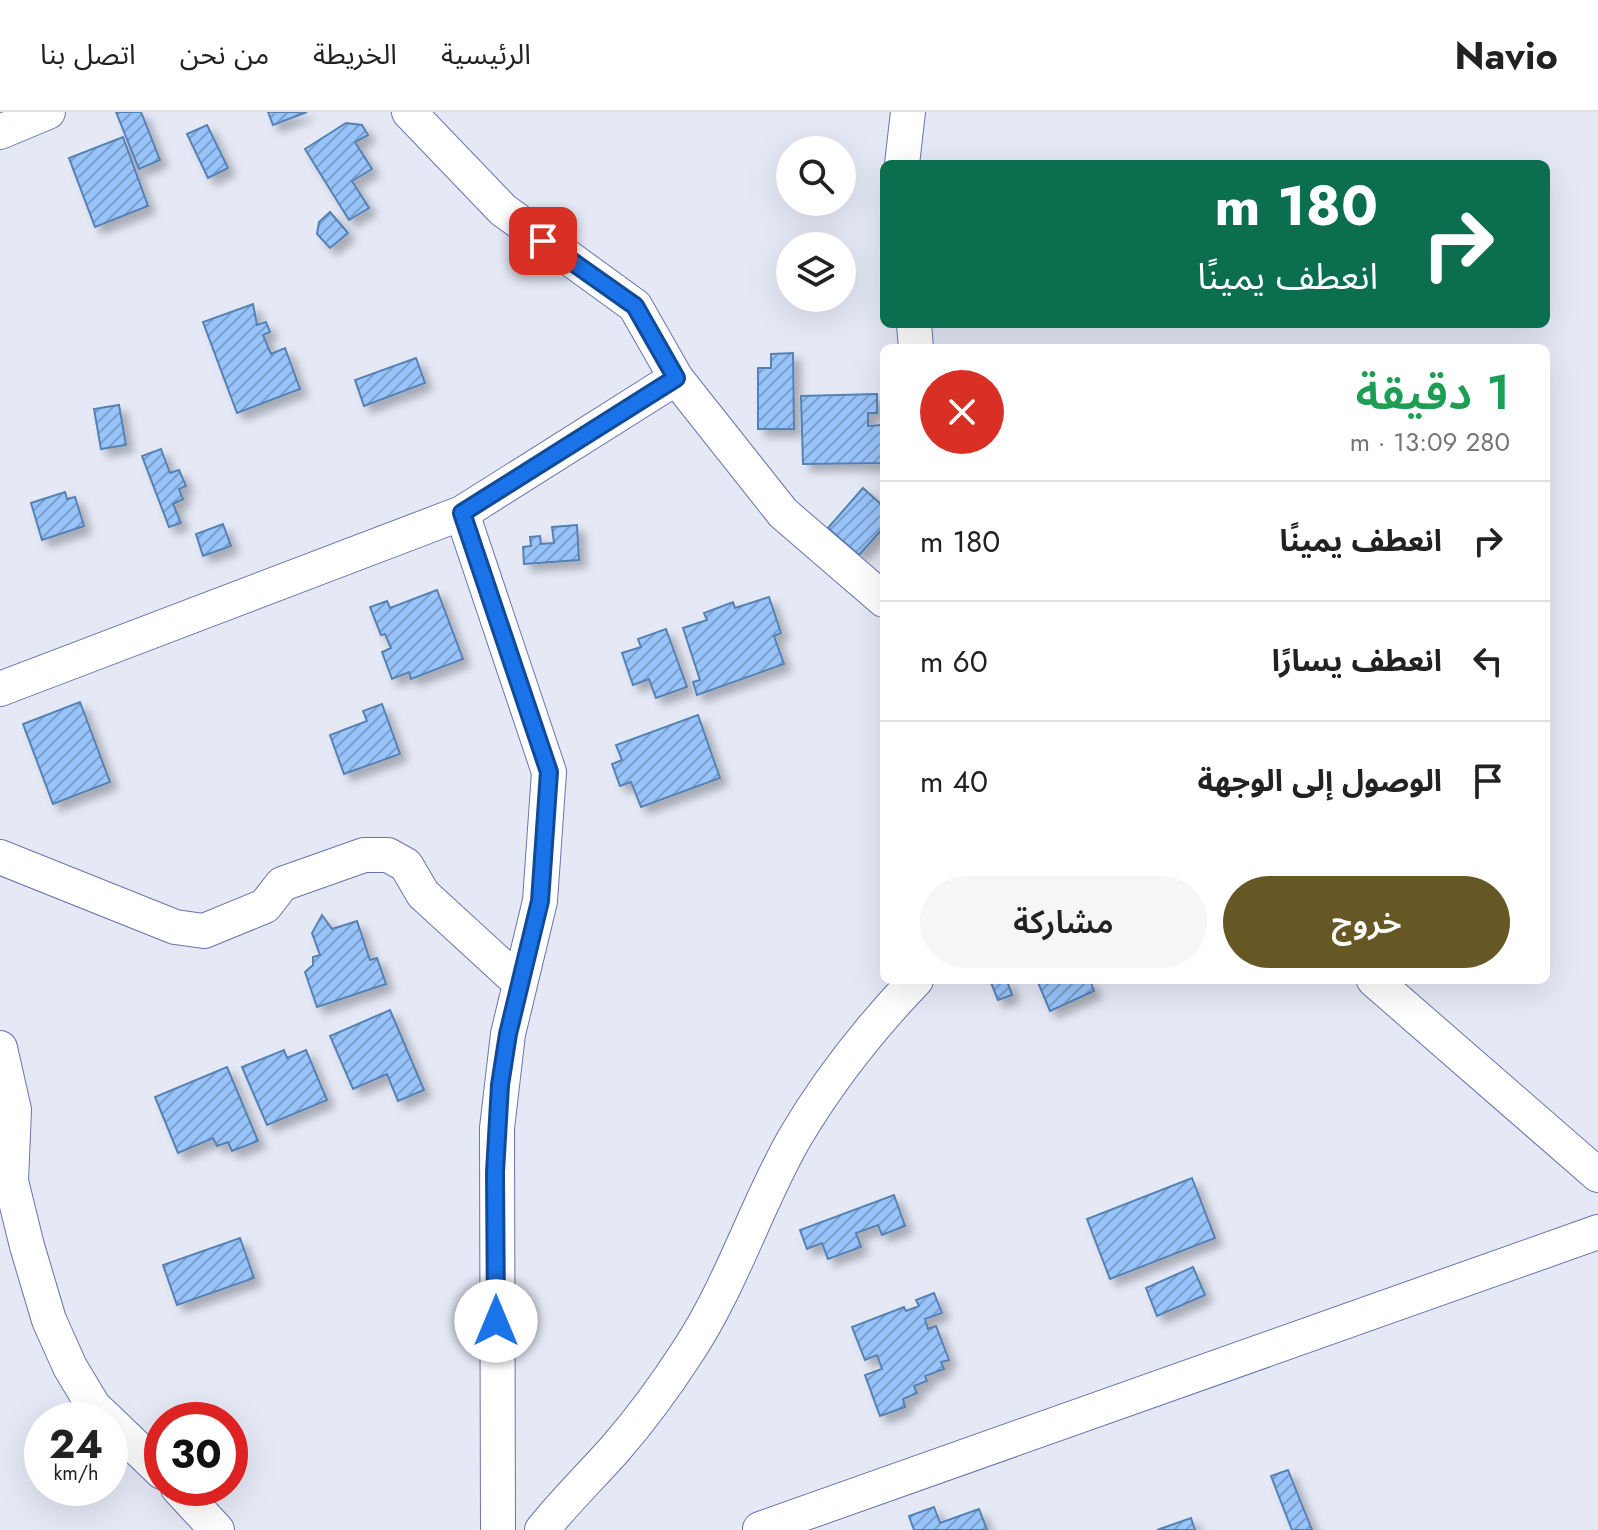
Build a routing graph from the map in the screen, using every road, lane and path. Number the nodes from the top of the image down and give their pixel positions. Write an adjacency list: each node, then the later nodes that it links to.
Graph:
1 (48, 112): 4 (street)
2 (409, 112): 6 (street)
3 (908, 112): 5 (street)
4 (0, 132)
5 (902, 160)
6 (676, 378): 7 (street); 8 (street)
7 (462, 513): 9 (street); 11 (street)
8 (880, 597)
9 (0, 689)
10 (0, 857): 11 (street)
11 (520, 983): 22 (street)
12 (912, 984): 23 (street)
13 (1379, 984): 15 (street)
14 (0, 1048): 17 (street)
15 (1598, 1175)
16 (1598, 1232): 24 (street)
17 (91, 1402)
18 (128, 1439): 19 (street)
19 (144, 1455)
20 (195, 1506): 21 (street)
21 (217, 1530)
22 (498, 1530)
23 (542, 1530)
24 (760, 1530)

